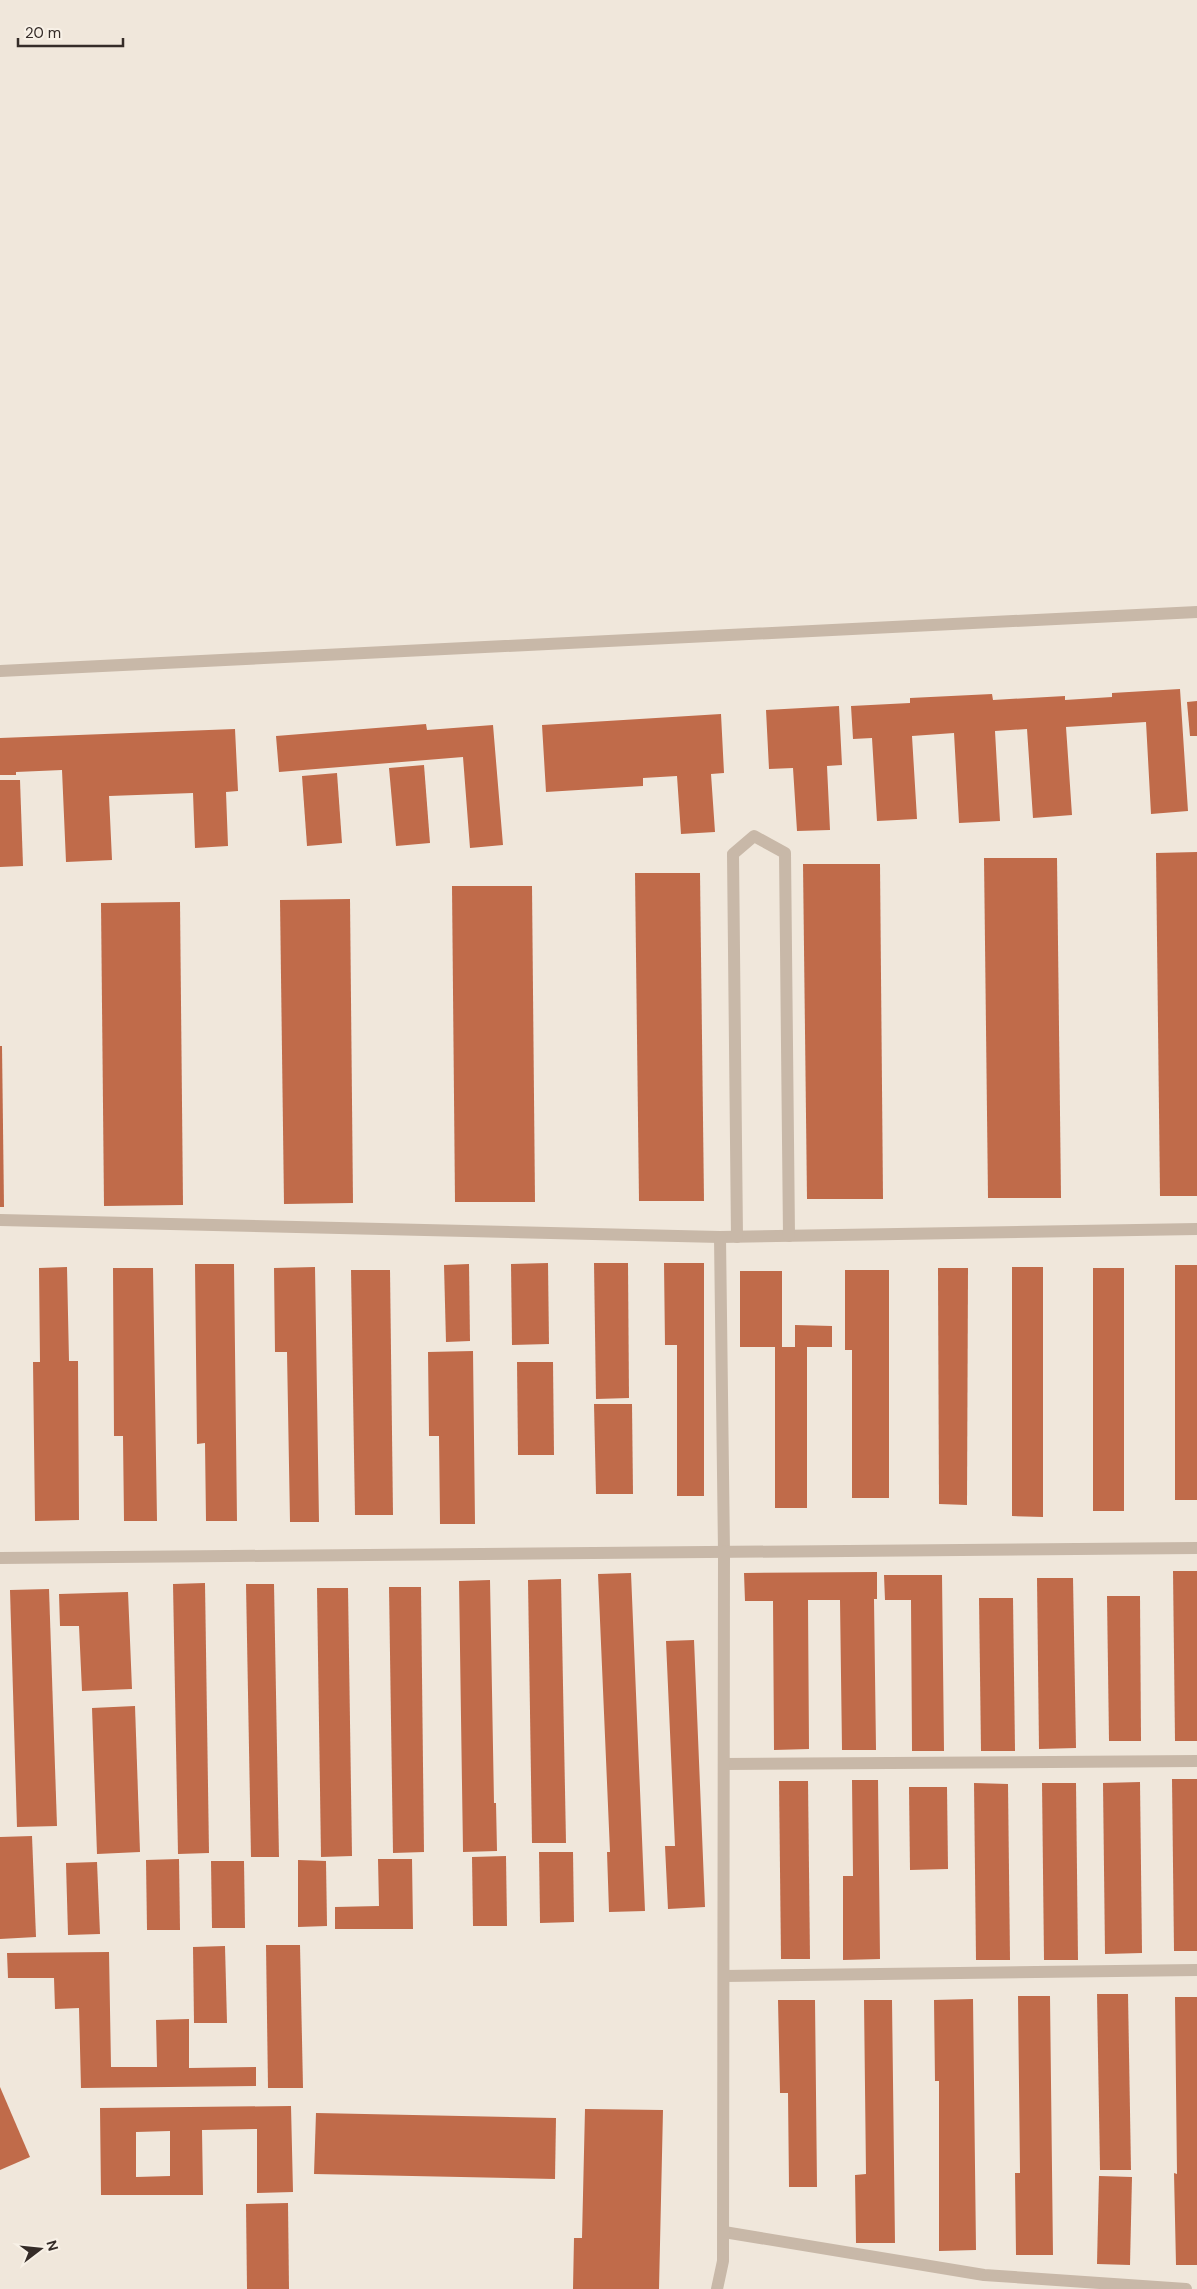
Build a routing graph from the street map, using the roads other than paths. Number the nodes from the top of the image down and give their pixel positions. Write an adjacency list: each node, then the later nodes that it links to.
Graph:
1 (1197, 612): 2 (street)
2 (0, 672)
3 (0, 1220): 7 (street)
4 (1197, 1229): 5 (street)
5 (789, 1236): 6 (street); 6 (street)
6 (737, 1237): 7 (street)
7 (720, 1238): 9 (street)
8 (1197, 1548): 9 (street)
9 (724, 1552): 10 (street); 12 (street)
10 (0, 1558)
11 (1197, 1761): 12 (street)
12 (724, 1764): 14 (street)
13 (1197, 1970): 14 (street)
14 (724, 1976): 15 (street)
15 (724, 2232): 16 (street); 17 (street)
16 (717, 2289)
17 (1186, 2289)

